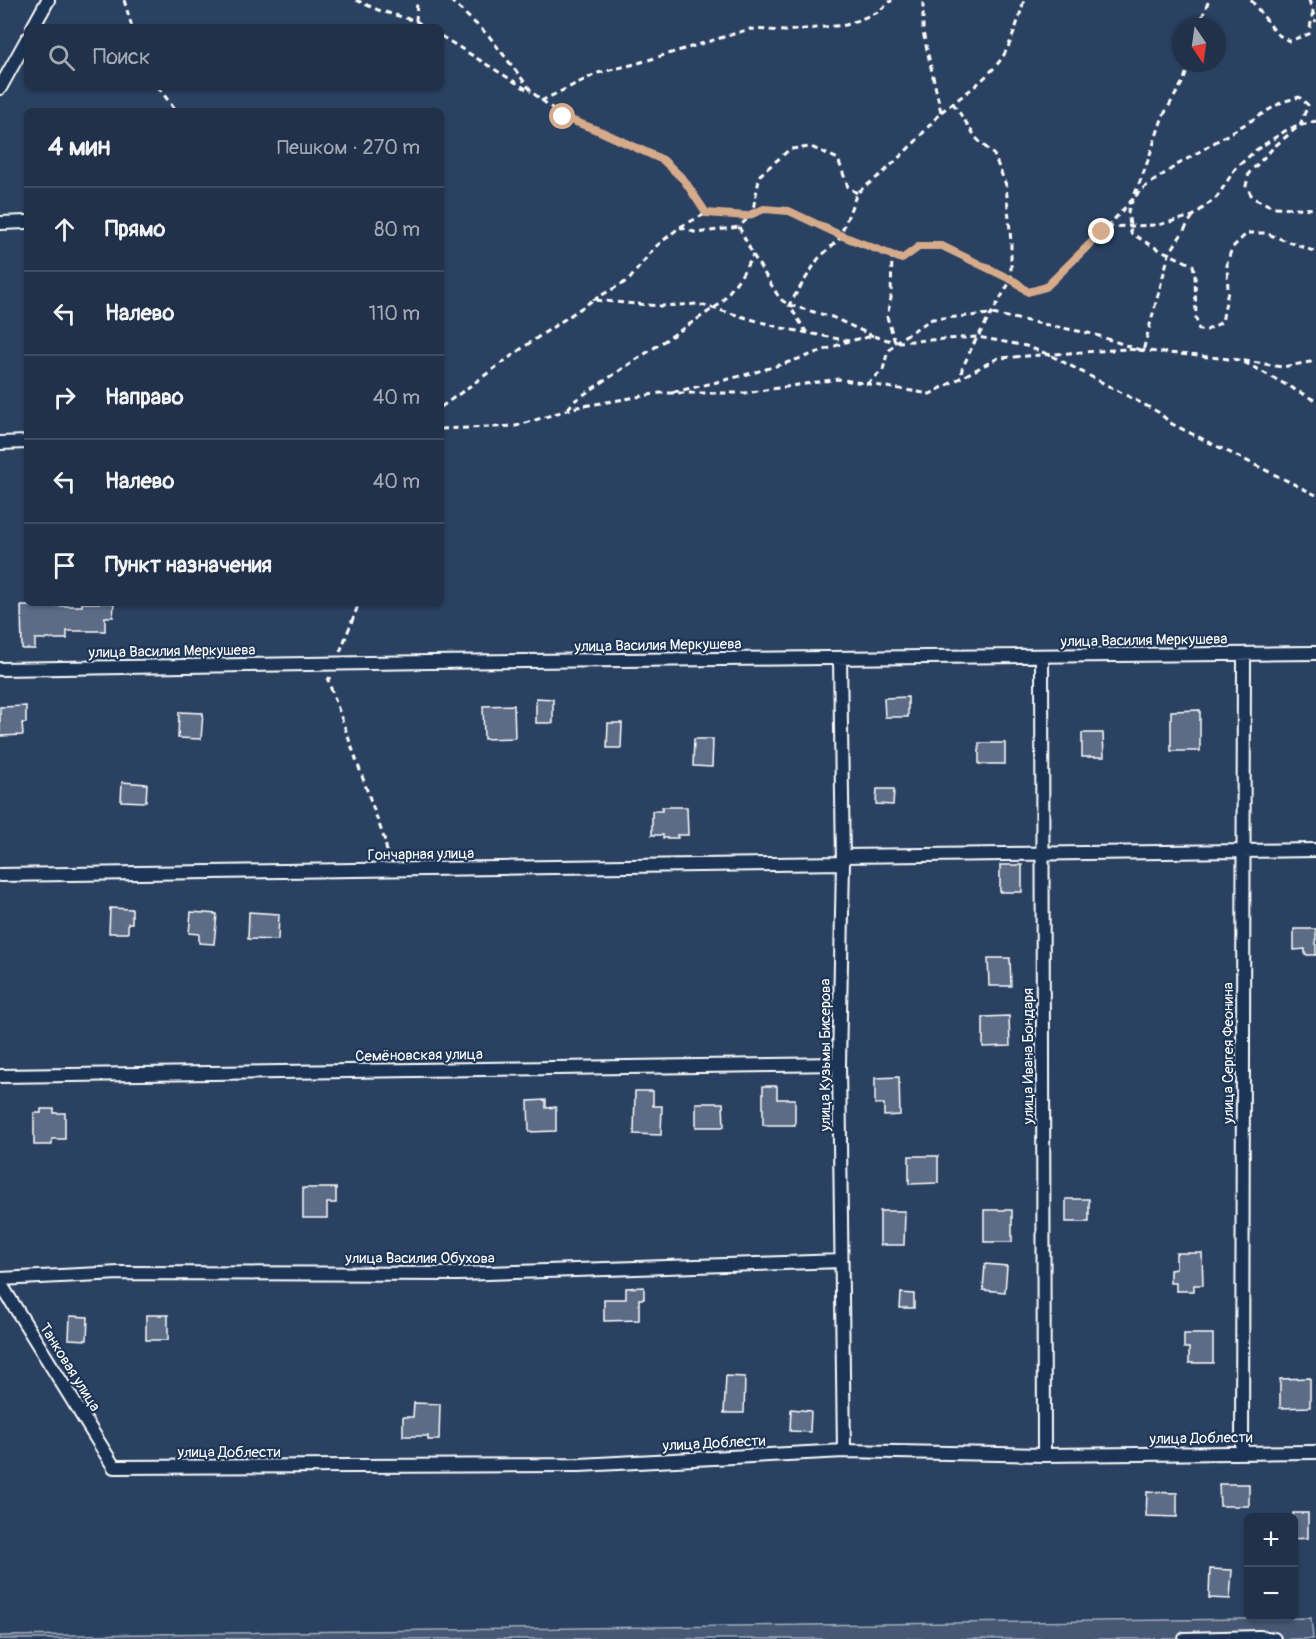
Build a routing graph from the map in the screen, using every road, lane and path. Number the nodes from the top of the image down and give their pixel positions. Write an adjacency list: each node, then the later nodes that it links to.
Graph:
1 (48, 0): 16 (street)
2 (124, 0): 17 (path)
3 (356, 0): 14 (path)
4 (417, 0): 14 (path)
5 (450, 0): 24 (path)
6 (892, 0): 25 (path)
7 (923, 0): 28 (path)
8 (1024, 0): 26 (path)
9 (1209, 0): 13 (path)
10 (1251, 0): 12 (path)
11 (1309, 0): 12 (path)
12 (1312, 11): 15 (path)
13 (1202, 18)
14 (416, 21): 18 (path)
15 (1316, 22)
16 (35, 24)
17 (131, 24)
18 (421, 24)
19 (444, 38): 24 (path)
20 (24, 44): 22 (street)
21 (1186, 72): 32 (path)
22 (0, 88)
23 (160, 90): 27 (path)
24 (533, 93): 25 (path)
25 (541, 101): 34 (path)
26 (952, 103): 28 (path); 48 (path)
27 (174, 108)
28 (941, 112): 31 (path)
29 (1316, 121): 30 (path)
30 (1300, 125): 32 (path); 33 (path); 36 (path)
31 (856, 194): 35 (path); 43 (path)
32 (1131, 201): 41 (path); 42 (path)
33 (1316, 209)
34 (706, 213): 35 (path); 40 (path)
35 (752, 214): 39 (path); 43 (path)
36 (1192, 216): 42 (path); 45 (path)
37 (24, 222): 38 (street)
38 (0, 223)
39 (739, 226): 40 (path); 46 (path)
40 (680, 227): 49 (path)
41 (1107, 227): 42 (path); 48 (path)
42 (1130, 227): 45 (path)
43 (840, 235): 47 (path); 50 (path)
44 (1316, 252): 45 (path)
45 (1169, 254): 58 (path)
46 (753, 255): 50 (path); 51 (path)
47 (892, 255): 48 (path); 57 (path)
48 (1011, 280): 52 (path)
49 (593, 300): 51 (path); 66 (path)
50 (789, 304): 53 (path); 54 (path)
51 (713, 308): 53 (path); 67 (path)
52 (992, 314): 55 (path); 57 (path); 58 (path)
53 (807, 333): 56 (path)
54 (873, 336): 56 (path); 57 (path)
55 (978, 337): 57 (path); 59 (path); 62 (path)
56 (849, 341): 64 (path)
57 (895, 342): 63 (path)
58 (1143, 351): 59 (path); 60 (path)
59 (1050, 355): 62 (path); 71 (path)
60 (1240, 360): 61 (path); 65 (path)
61 (1316, 361)
62 (961, 378): 63 (path)
63 (867, 384): 64 (path)
64 (665, 393): 67 (path)
65 (1316, 401)
66 (444, 405)
67 (567, 411): 68 (path)
68 (444, 429)
69 (24, 442): 70 (street)
70 (0, 443)
71 (1316, 495)
72 (358, 606): 77 (path)
73 (1316, 653): 74 (street, улица Василия Меркушева)
74 (1244, 654): 75 (street, улица Василия Меркушева); 80 (street, улица Сергея Феонина)
75 (1042, 656): 76 (street, улица Василия Меркушева); 81 (street, улица Ивана Бондаря)
76 (840, 658): 77 (street, улица Василия Меркушева); 82 (street, улица Кузьмы Бисерова)
77 (335, 664): 78 (street, улица Василия Меркушева); 83 (path)
78 (0, 669)
79 (1316, 850): 80 (street, Гончарная улица)
80 (1244, 851): 81 (street, Гончарная улица); 90 (street, улица Сергея Феонина)
81 (1042, 853): 82 (street, Гончарная улица); 92 (street, улица Ивана Бондаря)
82 (843, 859): 83 (street, Гончарная улица); 85 (street, улица Кузьмы Бисерова)
83 (390, 869): 84 (street, Гончарная улица)
84 (0, 875)
85 (839, 1064): 86 (street, Семёновская улица); 87 (street, улица Кузьмы Бисерова)
86 (0, 1076)
87 (841, 1261): 88 (street, улица Василия Обухова); 89 (street, улица Кузьмы Бисерова)
88 (1, 1287): 93 (street, Танковая улица)
89 (844, 1451): 92 (street, улица Доблести); 93 (street, улица Доблести)
90 (1242, 1452): 91 (street, улица Доблести); 92 (street, улица Доблести)
91 (1316, 1452)
92 (1044, 1455)
93 (114, 1467)
94 (1185, 1639): 95 (street)
95 (1274, 1639)

